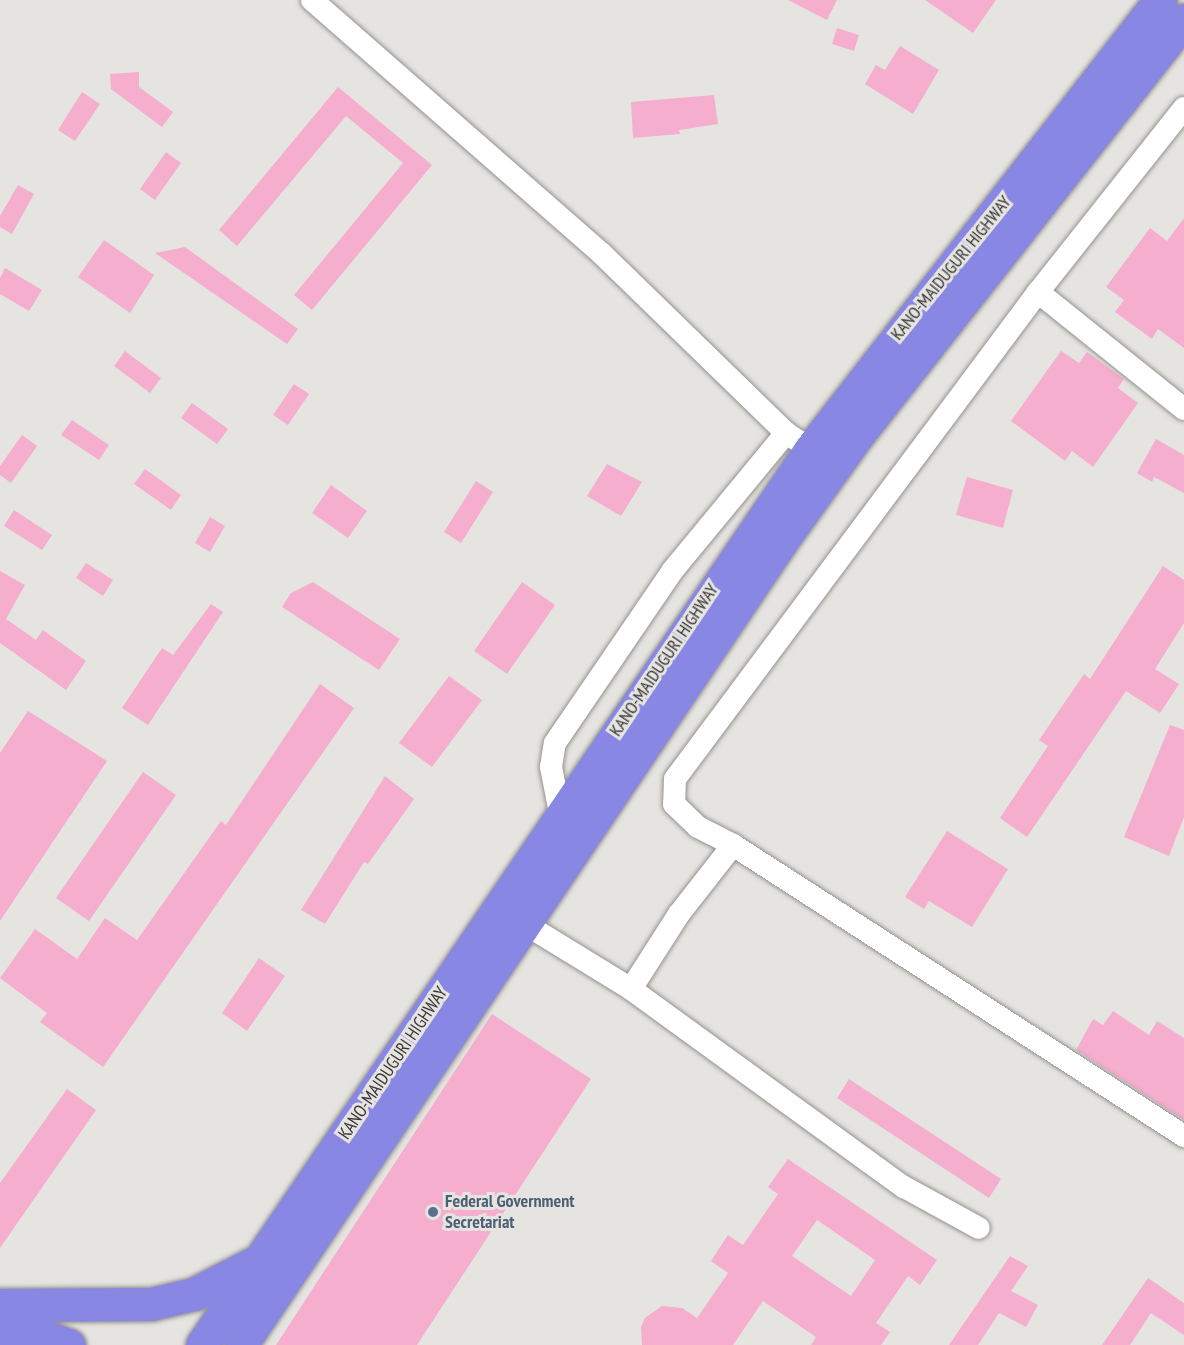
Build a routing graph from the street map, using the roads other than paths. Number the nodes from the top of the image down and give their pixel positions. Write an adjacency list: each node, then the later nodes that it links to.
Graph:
1 (312, 0): 7 (street)
2 (1160, 0): 7 (highway, KANO-MAIDUGURI HIGHWAY)
3 (1184, 20): 11 (highway, KANO-MAIDUGURI HIGHWAY)
4 (1184, 108): 5 (street)
5 (1038, 292): 6 (street); 9 (street)
6 (1184, 409)
7 (798, 441): 8 (highway, KANO-MAIDUGURI HIGHWAY); 8 (street)
8 (560, 813): 10 (highway, KANO-MAIDUGURI HIGHWAY)
9 (733, 845): 12 (street); 13 (street)
10 (497, 906): 11 (street); 15 (highway, KANO-MAIDUGURI HIGHWAY)
11 (525, 924): 12 (street); 20 (highway, KANO-MAIDUGURI HIGHWAY)
12 (631, 990): 14 (street)
13 (1184, 1136)
14 (979, 1228)
15 (258, 1260): 16 (highway); 19 (highway, KANO-MAIDUGURI HIGHWAY)
16 (0, 1305)
17 (0, 1332): 18 (highway)
18 (69, 1345)
19 (202, 1345)
20 (241, 1345)

